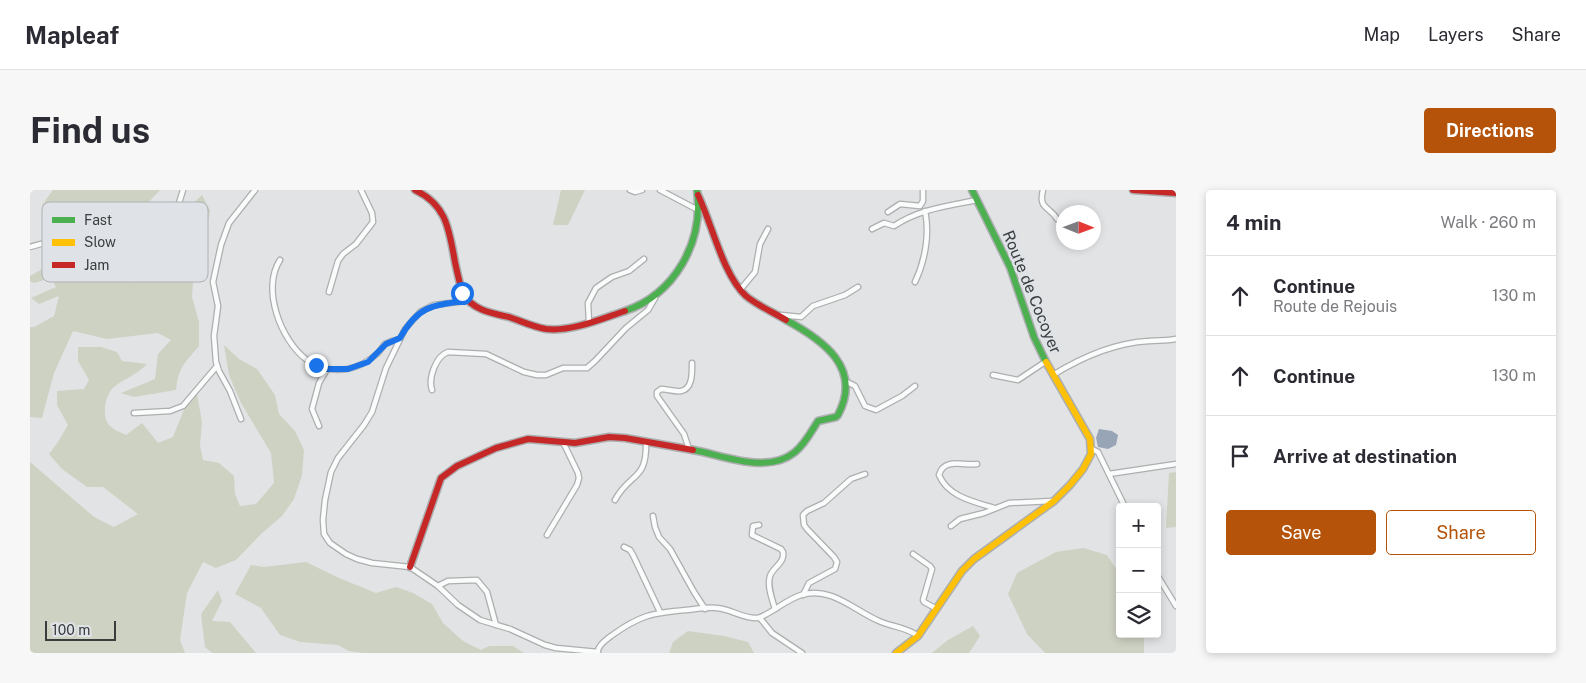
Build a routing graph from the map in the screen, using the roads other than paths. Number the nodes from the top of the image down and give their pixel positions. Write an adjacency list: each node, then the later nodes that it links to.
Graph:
1 (183, 190): 15 (street)
2 (255, 190): 36 (street)
3 (361, 190): 27 (street)
4 (418, 190): 29 (street)
5 (630, 190): 6 (street)
6 (642, 190)
7 (660, 190): 16 (street)
8 (923, 190): 18 (street)
9 (972, 190): 14 (street, Route de Cocoyer)
10 (1043, 190): 19 (street)
11 (1133, 190): 13 (street)
12 (698, 193): 16 (street); 26 (street)
13 (1176, 193)
14 (977, 200): 17 (street); 34 (street, Route de Cocoyer)
15 (179, 202)
16 (698, 210): 28 (street)
17 (925, 211): 21 (street); 24 (street)
18 (888, 212)
19 (1056, 218)
20 (768, 229): 26 (street)
21 (872, 229)
22 (644, 259): 31 (street)
23 (280, 260): 37 (street)
24 (915, 282)
25 (858, 287): 30 (street)
26 (740, 290): 30 (street)
27 (329, 292)
28 (656, 297): 31 (street); 42 (street)
29 (466, 301): 31 (street); 32 (street)
30 (777, 314): 40 (street)
31 (589, 322)
32 (400, 338): 37 (street); 64 (street)
33 (1176, 339): 39 (street)
34 (1045, 362): 38 (street); 39 (street, Route de Cocoyer)
35 (692, 363): 48 (street)
36 (217, 366): 43 (street); 44 (street)
37 (327, 369): 45 (street)
38 (993, 375)
39 (1053, 375): 49 (street, Route de Cocoyer)
40 (846, 382): 41 (street); 48 (street)
41 (915, 386)
42 (432, 390)
43 (134, 413)
44 (241, 418)
45 (319, 426)
46 (646, 441): 47 (street); 48 (street); 54 (street)
47 (563, 442): 61 (street); 64 (street)
48 (689, 449)
49 (1092, 449): 53 (street, Route de Cocoyer); 55 (street)
50 (977, 464): 57 (street)
51 (1176, 464): 53 (street)
52 (865, 474): 67 (street)
53 (1109, 474): 56 (street, Route de Cocoyer)
54 (615, 500)
55 (1053, 501): 57 (street); 71 (street)
56 (1123, 503)
57 (994, 508): 60 (street)
58 (653, 516): 69 (street)
59 (759, 525): 70 (street)
60 (951, 526)
61 (547, 535)
62 (624, 547): 72 (street)
63 (913, 554): 71 (street)
64 (410, 567): 66 (street)
65 (1161, 582): 68 (street)
66 (438, 586): 74 (street); 74 (street)
67 (803, 595): 70 (street); 75 (street)
68 (1176, 606)
69 (705, 608): 72 (street); 73 (street)
70 (775, 608): 73 (street)
71 (937, 609): 75 (street)
72 (660, 612): 76 (street)
73 (760, 618): 77 (street)
74 (496, 625): 76 (street)
75 (918, 636): 78 (street)
76 (598, 652)
77 (802, 653)
78 (896, 653)

